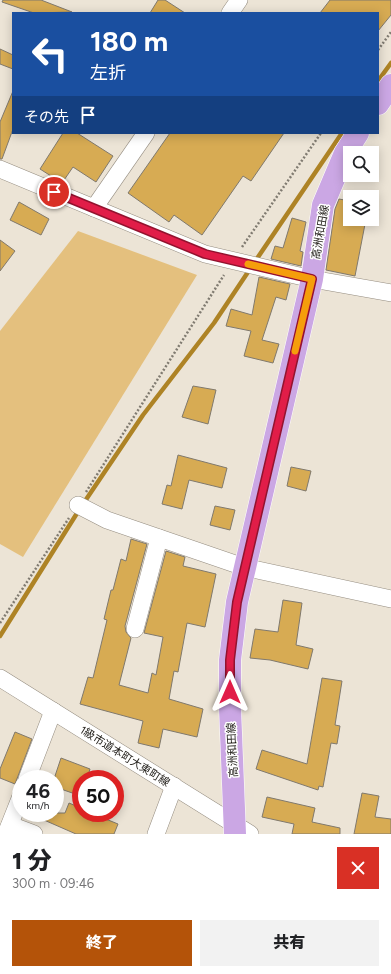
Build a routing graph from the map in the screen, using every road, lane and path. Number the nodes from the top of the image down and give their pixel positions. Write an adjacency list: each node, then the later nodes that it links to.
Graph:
1 (239, 0): 2 (street)
2 (231, 12)
3 (391, 32): 4 (path)
4 (379, 49)
5 (391, 85): 6 (main road)
6 (379, 103)
7 (145, 134): 11 (street)
8 (320, 134): 12 (path)
9 (357, 134): 13 (main road, 高洲和田線)
10 (0, 169): 11 (street)
11 (94, 208): 12 (street)
12 (233, 260): 13 (street); 15 (path)
13 (312, 279): 14 (street); 17 (main road, 高洲和田線)
14 (391, 293)
15 (78, 504): 16 (street); 19 (path)
16 (159, 538): 17 (street); 20 (street)
17 (244, 567): 18 (street); 27 (main road, 高洲和田線)
18 (391, 599)
19 (0, 623)
20 (135, 629)
21 (0, 678): 22 (street, 1級市道本町大東町線)
22 (53, 711): 23 (street); 24 (street, 1級市道本町大東町線)
23 (30, 770)
24 (174, 786): 27 (street, 1級市道本町大東町線); 29 (street)
25 (12, 819): 26 (street)
26 (8, 829): 28 (street)
27 (240, 831)
28 (34, 834)
29 (156, 834)

